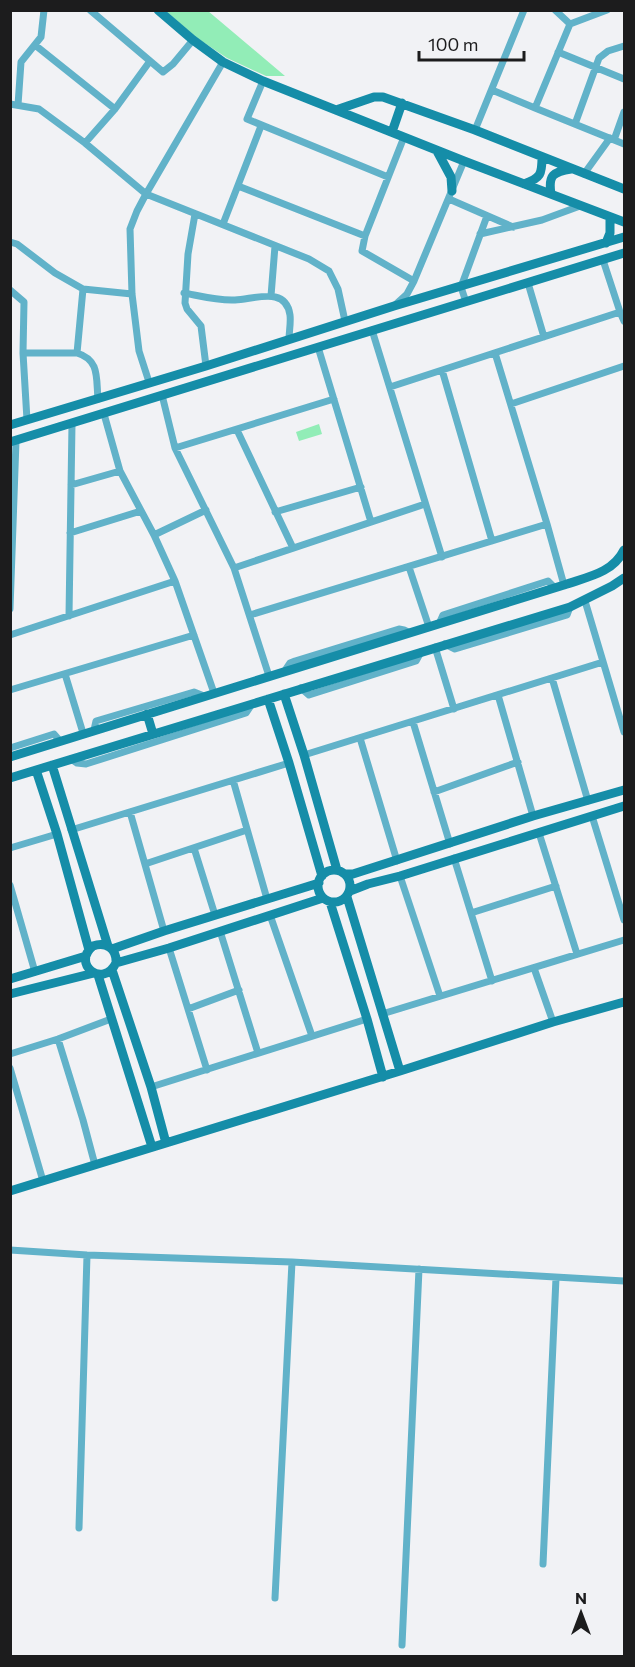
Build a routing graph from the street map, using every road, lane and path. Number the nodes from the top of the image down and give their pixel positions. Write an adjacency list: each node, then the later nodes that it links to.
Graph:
1 (44, 10): 9 (street)
2 (90, 10): 12 (street)
3 (158, 10): 8 (street)
4 (524, 10): 17 (street)
5 (555, 10): 7 (street)
6 (607, 10): 7 (street)
7 (570, 24): 11 (street)
8 (193, 40): 12 (street); 13 (street)
9 (35, 45): 19 (street); 21 (street)
10 (624, 46): 14 (street)
11 (558, 52): 14 (street); 20 (street)
12 (150, 61): 21 (street)
13 (224, 62): 16 (street); 41 (street)
14 (597, 69): 15 (street); 24 (street)
15 (624, 79)
16 (263, 81): 22 (street); 25 (street)
17 (492, 90): 20 (street); 26 (street)
18 (402, 103): 22 (street); 26 (street); 27 (street)
19 (14, 104): 30 (street)
20 (535, 108): 24 (street)
21 (115, 109): 30 (street)
22 (336, 110): 27 (street)
23 (624, 112): 29 (street)
24 (575, 124): 29 (street)
25 (261, 126): 37 (street); 39 (street)
26 (475, 130): 33 (street)
27 (392, 132): 28 (street)
28 (404, 137): 32 (street); 37 (street)
29 (612, 139): 31 (street); 36 (street)
30 (85, 143): 41 (street)
31 (624, 144)
32 (437, 151): 34 (street); 43 (street)
33 (542, 157): 35 (street); 38 (street)
34 (464, 161): 38 (street); 43 (street)
35 (571, 169): 36 (street); 42 (street)
36 (584, 174): 40 (street)
37 (388, 177): 52 (street)
38 (524, 184): 42 (street)
39 (238, 186): 49 (street); 52 (street)
40 (624, 189)
41 (146, 194): 45 (street); 66 (street)
42 (551, 194): 44 (street)
43 (451, 195): 46 (street); 59 (street)
44 (580, 206): 47 (street); 50 (street)
45 (195, 214): 49 (street); 65 (street)
46 (487, 216): 50 (street); 51 (street)
47 (610, 217): 48 (street); 55 (street)
48 (624, 222)
49 (223, 224): 56 (street)
50 (513, 227): 51 (street)
51 (480, 234): 61 (street)
52 (365, 236): 59 (street)
53 (624, 237): 55 (street)
54 (10, 242): 62 (street)
55 (606, 243): 61 (street)
56 (275, 246): 67 (street); 72 (street)
57 (624, 253): 58 (street)
58 (603, 260): 60 (street); 71 (street)
59 (414, 281): 69 (street)
60 (528, 284): 68 (street); 75 (street)
61 (460, 287): 64 (street); 68 (street)
62 (83, 289): 66 (street); 79 (street)
63 (10, 290): 78 (street)
64 (448, 290): 69 (street); 70 (street)
65 (184, 293): 67 (street); 83 (street)
66 (132, 294): 88 (street)
67 (271, 296): 76 (street)
68 (466, 302): 70 (street)
69 (394, 306): 72 (street)
70 (453, 306): 74 (street)
71 (620, 312): 73 (street); 75 (street)
72 (345, 321): 76 (street)
73 (624, 321)
74 (372, 330): 77 (street); 89 (street)
75 (544, 337): 80 (street)
76 (289, 339): 81 (street)
77 (318, 347): 86 (street); 92 (street)
78 (23, 353): 79 (street); 98 (street)
79 (77, 353): 91 (street)
80 (495, 353): 85 (street); 94 (street)
81 (237, 356): 82 (street); 86 (street)
82 (224, 360): 83 (street); 87 (street)
83 (207, 366): 88 (street)
84 (624, 366): 94 (street)
85 (442, 370): 89 (street); 115 (street)
86 (241, 371): 87 (street)
87 (226, 375): 90 (street)
88 (149, 382): 91 (street)
89 (390, 387): 107 (street)
90 (162, 395): 96 (street); 103 (street)
91 (98, 399): 93 (street)
92 (334, 399): 101 (street); 106 (street)
93 (87, 402): 95 (street); 97 (street)
94 (511, 404): 112 (street)
95 (75, 406): 98 (street); 99 (street)
96 (104, 414): 97 (street); 104 (street)
97 (92, 418): 99 (street)
98 (27, 420): 100 (street)
99 (75, 423): 102 (street); 105 (street)
100 (10, 426)
101 (237, 430): 103 (street); 110 (street)
102 (13, 441): 124 (street)
103 (175, 448): 108 (street)
104 (120, 471): 105 (street); 109 (street)
105 (71, 485): 113 (street)
106 (361, 487): 110 (street); 111 (street)
107 (426, 504): 111 (street); 118 (street)
108 (206, 510): 114 (street); 119 (street)
109 (141, 511): 113 (street); 114 (street)
110 (276, 512): 116 (street)
111 (371, 522): 116 (street)
112 (547, 524): 115 (street); 123 (street)
113 (70, 532): 130 (street)
114 (154, 535): 122 (street)
115 (492, 541): 118 (street)
116 (293, 548): 119 (street)
117 (624, 550): 123 (street)
118 (442, 557): 120 (street)
119 (234, 567): 129 (street)
120 (409, 567): 129 (street); 132 (street)
121 (624, 578): 125 (street)
122 (175, 581): 130 (street); 136 (street)
123 (559, 587): 128 (street); 131 (street)
124 (11, 598): 127 (street)
125 (585, 601): 126 (street); 140 (street)
126 (570, 607): 134 (street); 137 (street)
127 (10, 609)
128 (472, 614): 131 (street); 134 (street)
129 (249, 615): 144 (street)
130 (69, 616): 135 (street)
131 (439, 624): 132 (street)
132 (429, 627): 133 (street)
133 (410, 633): 138 (street); 142 (street)
134 (480, 634): 137 (street)
135 (10, 635)
136 (194, 635): 143 (street); 149 (street)
137 (440, 645): 139 (street); 153 (street)
138 (350, 651): 141 (street); 142 (street)
139 (422, 651): 141 (street); 146 (street)
140 (603, 663): 145 (street); 157 (street)
141 (356, 671): 146 (street)
142 (284, 672): 144 (street)
143 (65, 674): 147 (street); 158 (street)
144 (269, 676): 149 (street)
145 (552, 678): 150 (street); 175 (street)
146 (302, 688): 148 (street)
147 (10, 690)
148 (284, 694): 151 (street); 163 (street)
149 (209, 695): 154 (street); 156 (street)
150 (498, 695): 153 (street); 166 (street)
151 (268, 699): 152 (street); 167 (street)
152 (252, 704): 159 (street); 165 (street)
153 (454, 709): 155 (street)
154 (147, 714): 156 (street); 159 (street)
155 (412, 722): 160 (street); 174 (street)
156 (94, 730): 158 (street)
157 (624, 732)
158 (83, 734): 161 (street)
159 (153, 734): 165 (street)
160 (360, 738): 163 (street); 188 (street)
161 (60, 741): 162 (street); 164 (street)
162 (10, 748)
163 (304, 755): 190 (street)
164 (10, 757)
165 (71, 759): 168 (street)
166 (518, 762): 174 (street); 178 (street)
167 (289, 763): 171 (street); 192 (street)
168 (52, 765): 169 (street); 180 (street)
169 (36, 770): 170 (street); 183 (street)
170 (15, 777): 172 (street)
171 (233, 780): 177 (street); 181 (street)
172 (10, 785)
173 (624, 790): 175 (street)
174 (434, 792): 184 (street)
175 (588, 801): 178 (street)
176 (624, 806): 179 (street)
177 (130, 812): 180 (street); 189 (street)
178 (533, 816): 184 (street)
179 (592, 816): 182 (street); 201 (street)
180 (71, 830): 205 (street)
181 (247, 830): 186 (street); 196 (street)
182 (539, 833): 187 (street); 194 (street)
183 (57, 834): 185 (street); 207 (street)
184 (450, 844): 188 (street)
185 (10, 848)
186 (194, 848): 189 (street); 199 (street)
187 (454, 858): 191 (street); 198 (street)
188 (397, 861): 190 (street)
189 (145, 864): 202 (street)
190 (341, 872): 192 (street); 195 (street)
191 (400, 876): 195 (street); 217 (street)
192 (320, 880): 196 (street); 197 (street)
193 (10, 885): 211 (street)
194 (556, 886): 198 (street); 208 (street)
195 (348, 894): 197 (street); 220 (street)
196 (267, 899): 199 (street)
197 (326, 900): 200 (street); 222 (street)
198 (471, 913): 214 (street)
199 (215, 915): 202 (street)
200 (270, 915): 203 (street); 224 (street)
201 (624, 920)
202 (164, 931): 205 (street)
203 (220, 931): 206 (street); 215 (street)
204 (624, 939): 208 (street)
205 (110, 947): 207 (street); 209 (street)
206 (169, 948): 209 (street); 219 (street)
207 (87, 953): 211 (street); 212 (street)
208 (577, 954): 210 (street)
209 (114, 967): 212 (street); 232 (street)
210 (534, 968): 214 (street); 223 (street)
211 (34, 972): 213 (street)
212 (96, 974): 216 (street); 221 (street)
213 (10, 979)
214 (492, 981): 217 (street)
215 (238, 990): 219 (street); 226 (street)
216 (10, 994)
217 (440, 996): 220 (street)
218 (624, 1002): 223 (street)
219 (188, 1009): 229 (street)
220 (382, 1014): 230 (street)
221 (111, 1019): 225 (street); 234 (street)
222 (367, 1019): 224 (street); 231 (street)
223 (553, 1023): 230 (street)
224 (312, 1036): 226 (street)
225 (58, 1039): 227 (street); 235 (street)
226 (258, 1053): 229 (street)
227 (10, 1054)
228 (10, 1068): 236 (street)
229 (207, 1070): 232 (street)
230 (400, 1071): 231 (street)
231 (383, 1077): 233 (street)
232 (151, 1087): 233 (street)
233 (166, 1143): 234 (street)
234 (152, 1147): 235 (street)
235 (95, 1165): 236 (street)
236 (43, 1181): 237 (street)
237 (10, 1191)
238 (10, 1250): 239 (street)
239 (87, 1255): 240 (street); 244 (street)
240 (292, 1262): 241 (street); 246 (street)
241 (419, 1269): 242 (street); 247 (street)
242 (556, 1278): 243 (street); 245 (street)
243 (624, 1281)
244 (79, 1528)
245 (543, 1564)
246 (275, 1598)
247 (402, 1645)

